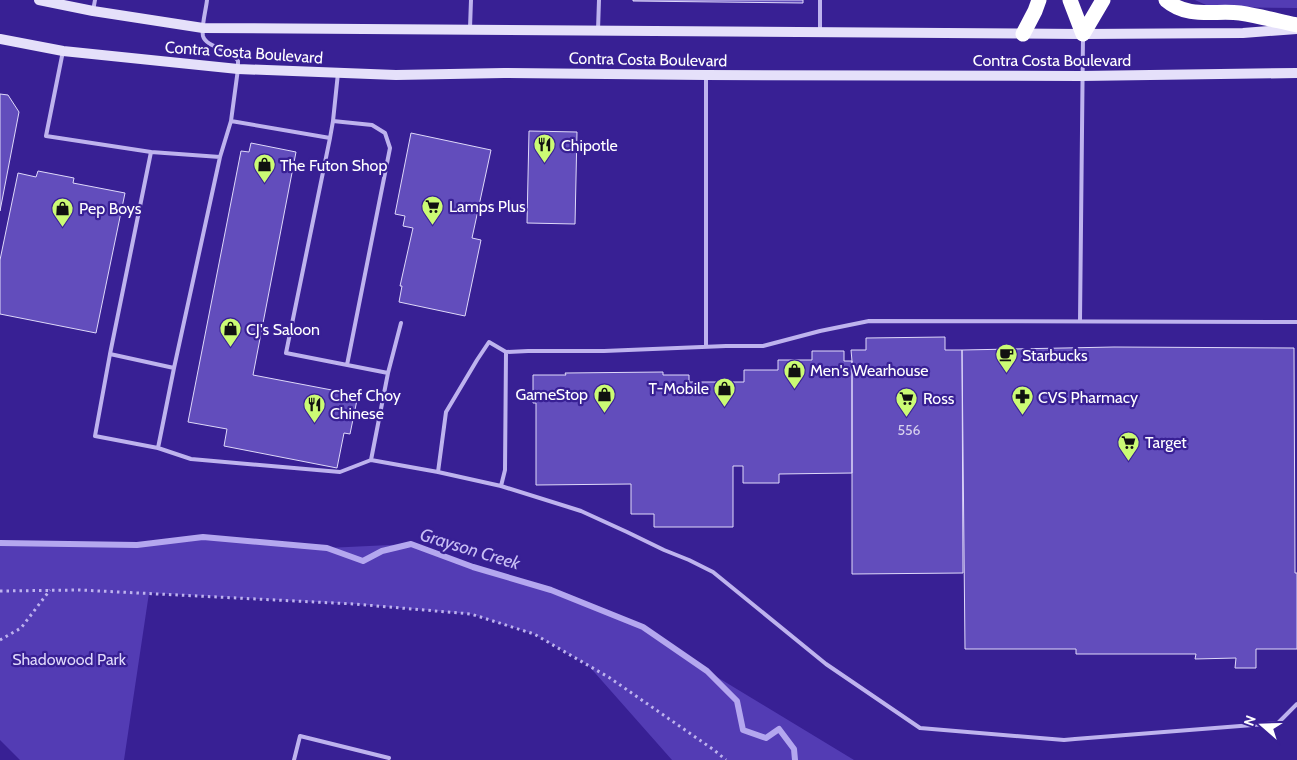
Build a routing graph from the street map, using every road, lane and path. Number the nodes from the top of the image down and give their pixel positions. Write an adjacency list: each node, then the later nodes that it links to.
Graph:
1 (39, 0): 10 (main road, Contra Costa Boulevard)
2 (207, 0): 12 (lane)
3 (471, 0): 13 (lane)
4 (599, 0): 14 (lane)
5 (820, 0): 15 (lane)
6 (1039, 0): 16 (highway)
7 (1070, 0): 17 (highway)
8 (1103, 0): 17 (highway)
9 (1166, 0): 11 (highway)
10 (94, 5): 12 (main road, Contra Costa Boulevard)
11 (1297, 27): 17 (main road, Contra Costa Boulevard)
12 (203, 28): 13 (main road, Contra Costa Boulevard); 20 (lane)
13 (470, 30): 14 (main road, Contra Costa Boulevard)
14 (598, 31): 15 (main road, Contra Costa Boulevard)
15 (820, 32): 16 (main road, Contra Costa Boulevard)
16 (1023, 34): 17 (main road, Contra Costa Boulevard)
17 (1083, 34): 24 (lane)
18 (0, 39): 19 (main road, Contra Costa Boulevard)
19 (63, 51): 20 (main road, Contra Costa Boulevard); 28 (lane)
20 (238, 69): 22 (main road, Contra Costa Boulevard); 25 (lane)
21 (1297, 72): 24 (main road, Contra Costa Boulevard)
22 (338, 73): 23 (main road, Contra Costa Boulevard); 26 (lane)
23 (706, 75): 24 (main road, Contra Costa Boulevard); 33 (lane)
24 (1081, 76): 30 (lane)
25 (230, 121): 27 (lane); 29 (lane)
26 (333, 121): 27 (lane); 36 (lane)
27 (330, 138): 36 (lane)
28 (151, 152): 29 (lane); 35 (lane)
29 (220, 157): 37 (lane)
30 (1080, 321): 31 (lane); 33 (lane)
31 (1297, 322)
32 (401, 323): 38 (lane)
33 (706, 347): 34 (lane)
34 (506, 352): 41 (lane); 42 (lane)
35 (110, 354): 37 (lane); 39 (lane)
36 (347, 365): 38 (lane)
37 (174, 368): 39 (lane)
38 (388, 373): 40 (lane)
39 (158, 448): 40 (lane)
40 (371, 460): 41 (lane)
41 (438, 472): 42 (lane)
42 (501, 486): 46 (lane)
43 (0, 590): 44 (path)
44 (50, 590): 45 (path); 49 (path)
45 (0, 640)
46 (1297, 704)
47 (389, 758): 48 (lane)
48 (294, 760)
49 (726, 760)

